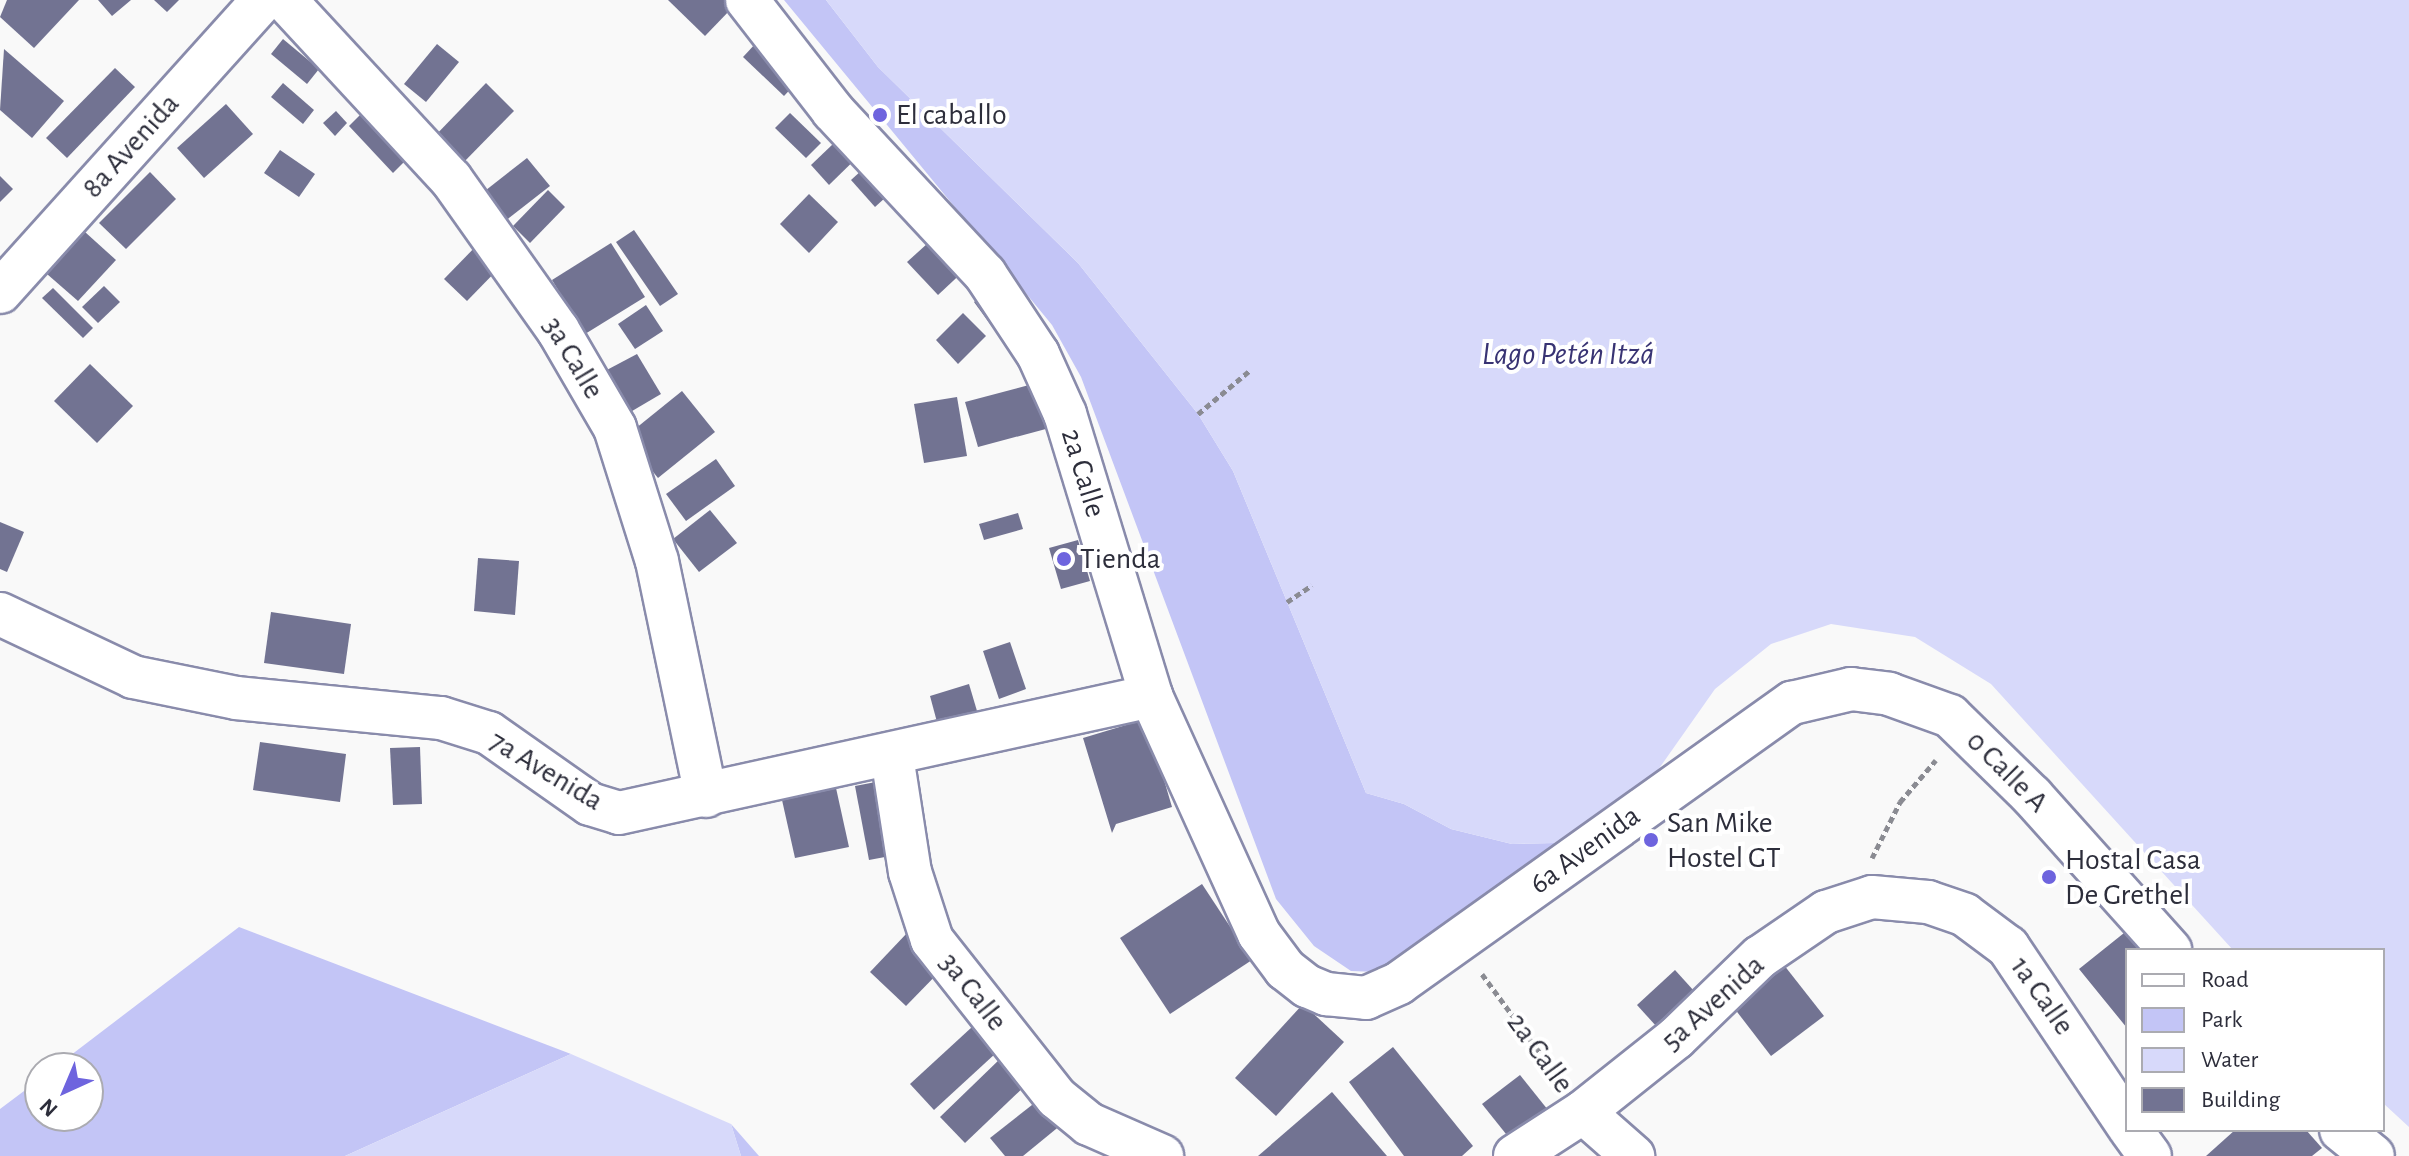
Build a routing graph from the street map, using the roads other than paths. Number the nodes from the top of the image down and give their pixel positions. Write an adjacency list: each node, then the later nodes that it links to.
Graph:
1 (263, 0): 4 (street, 8a Avenida)
2 (285, 0): 9 (street, 3a Calle)
3 (747, 0): 7 (street, 2a Calle)
4 (0, 292)
5 (2, 619): 9 (street, 7a Avenida)
6 (1889, 694): 11 (street, 0 Calle A); 12 (street, 6a Avenida)
7 (1151, 696): 8 (street, 7a Avenida); 12 (street, 2a Calle)
8 (892, 756): 9 (street, 7a Avenida); 17 (street, 3a Calle)
9 (706, 796)
10 (1928, 902): 13 (street, 5a Avenida); 14 (street, 1a Calle)
11 (2168, 948)
12 (1326, 994)
13 (1583, 1112): 18 (street, 5a Avenida); 19 (street, 2a Calle)
14 (2125, 1121)
15 (2132, 1132): 20 (street)
16 (2343, 1132): 21 (street)
17 (1162, 1156)
18 (1515, 1156)
19 (1633, 1156)
20 (2150, 1156)
21 (2373, 1156)

